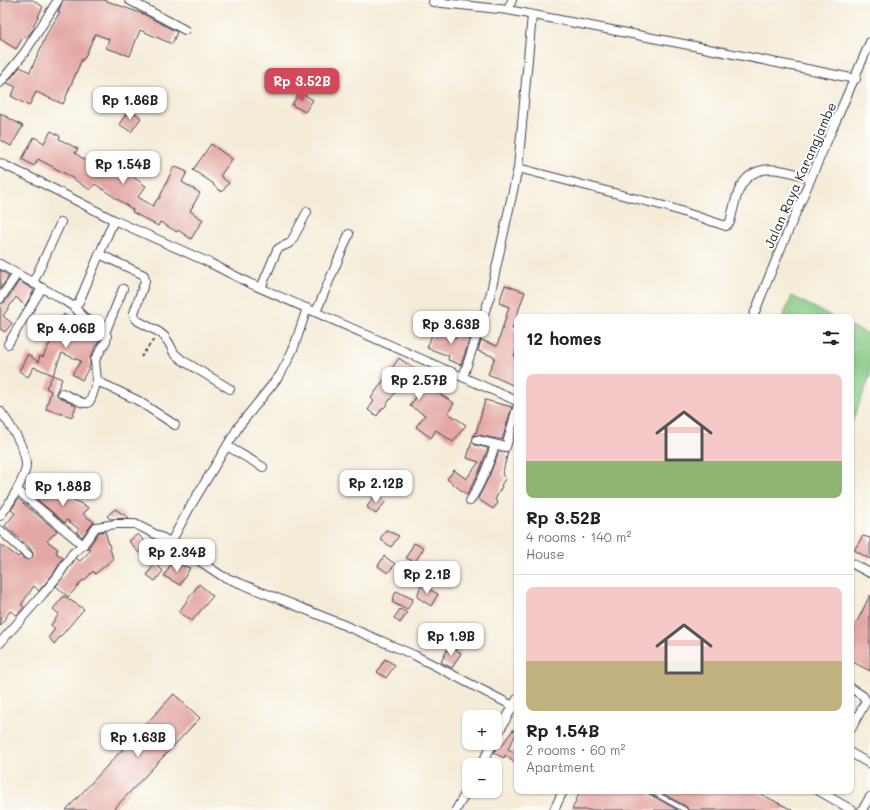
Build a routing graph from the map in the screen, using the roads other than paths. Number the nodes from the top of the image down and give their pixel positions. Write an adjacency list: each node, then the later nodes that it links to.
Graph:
1 (58, 0): 10 (street)
2 (129, 0): 7 (street)
3 (512, 0): 5 (street)
4 (433, 2): 5 (street)
5 (508, 10): 6 (street)
6 (532, 15): 9 (street); 12 (street)
7 (185, 30)
8 (870, 42): 9 (street, Jalan Raya Karangjambe)
9 (856, 79): 13 (street, Jalan Raya Karangjambe)
10 (0, 83)
11 (0, 163): 15 (street)
12 (518, 168): 13 (street); 32 (street)
13 (812, 178): 29 (street, Jalan Raya Karangjambe)
14 (307, 212): 23 (street)
15 (114, 220): 18 (street); 23 (street)
16 (61, 222): 21 (street)
17 (349, 234): 28 (street)
18 (99, 254): 26 (street); 34 (street)
19 (0, 264): 20 (street)
20 (17, 274): 21 (street); 25 (street)
21 (33, 283): 22 (street)
22 (42, 288): 26 (street); 31 (street)
23 (261, 288): 27 (street)
24 (123, 289): 30 (street)
25 (0, 299)
26 (74, 307): 30 (street)
27 (307, 308): 28 (street); 42 (street)
28 (316, 312): 32 (street)
29 (754, 314)
30 (105, 333): 33 (street)
31 (8, 344)
32 (463, 377): 36 (street)
33 (97, 381): 35 (street); 39 (street)
34 (230, 389)
35 (62, 393)
36 (514, 400)
37 (0, 411): 44 (street)
38 (514, 419): 41 (street)
39 (175, 425)
40 (476, 440): 41 (street)
41 (495, 445): 45 (street)
42 (227, 446): 43 (street); 48 (street)
43 (263, 467)
44 (17, 490): 46 (street); 49 (street)
45 (470, 501)
46 (0, 516)
47 (0, 530): 50 (street)
48 (171, 542): 49 (street); 55 (street)
49 (83, 545): 53 (street)
50 (28, 555)
51 (854, 565): 52 (street)
52 (870, 573)
53 (0, 643)
54 (854, 690): 57 (street)
55 (514, 703)
56 (514, 707): 58 (street)
57 (854, 723)
58 (502, 727)
59 (854, 755): 60 (street)
60 (870, 764)
61 (561, 794): 67 (street)
62 (656, 794): 68 (lane)
63 (824, 794): 69 (street)
64 (870, 797): 70 (street)
65 (463, 798): 66 (street)
66 (456, 810)
67 (554, 810)
68 (685, 810)
69 (852, 810)
70 (862, 810)

